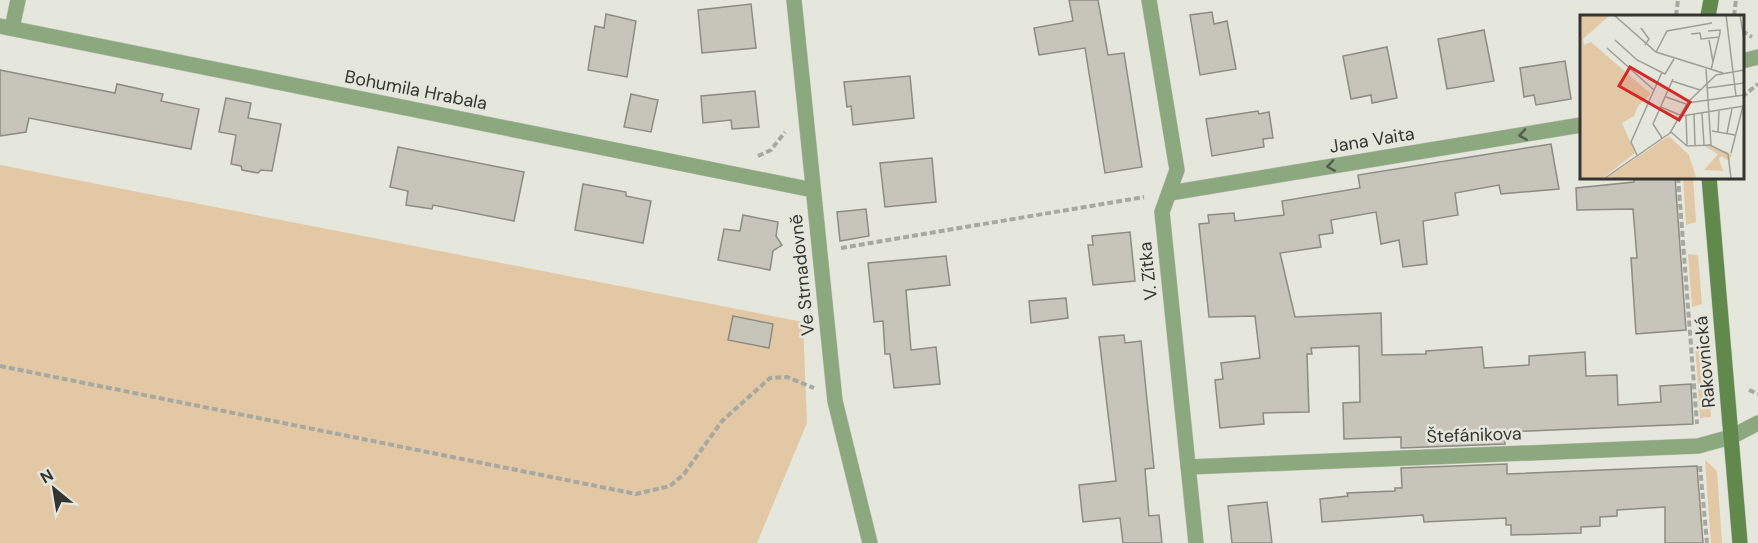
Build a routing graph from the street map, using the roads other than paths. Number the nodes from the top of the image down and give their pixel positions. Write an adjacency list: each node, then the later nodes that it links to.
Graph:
1 (18, 0): 6 (street, Bohumila Hrabala)
2 (794, 0): 11 (street, Ve Strnadovně)
3 (1149, 0): 12 (street, V. Zítka)
4 (1711, 0): 5 (main road)
5 (1708, 15)
6 (6, 27): 11 (street, Bohumila Hrabala)
7 (1758, 57): 8 (street)
8 (1743, 61)
9 (1580, 125): 12 (street, Jana Vaita, one-way to 12)
10 (1709, 178): 14 (main road, Rakovnická)
11 (813, 190): 16 (street, Ve Strnadovně)
12 (1170, 193): 15 (street, V. Zítka)
13 (1758, 423): 14 (street, Štefánikova)
14 (1731, 436): 15 (street, Štefánikova); 18 (main road, Rakovnická)
15 (1188, 467): 17 (street, V. Zítka)
16 (870, 543)
17 (1196, 543)
18 (1740, 543)

